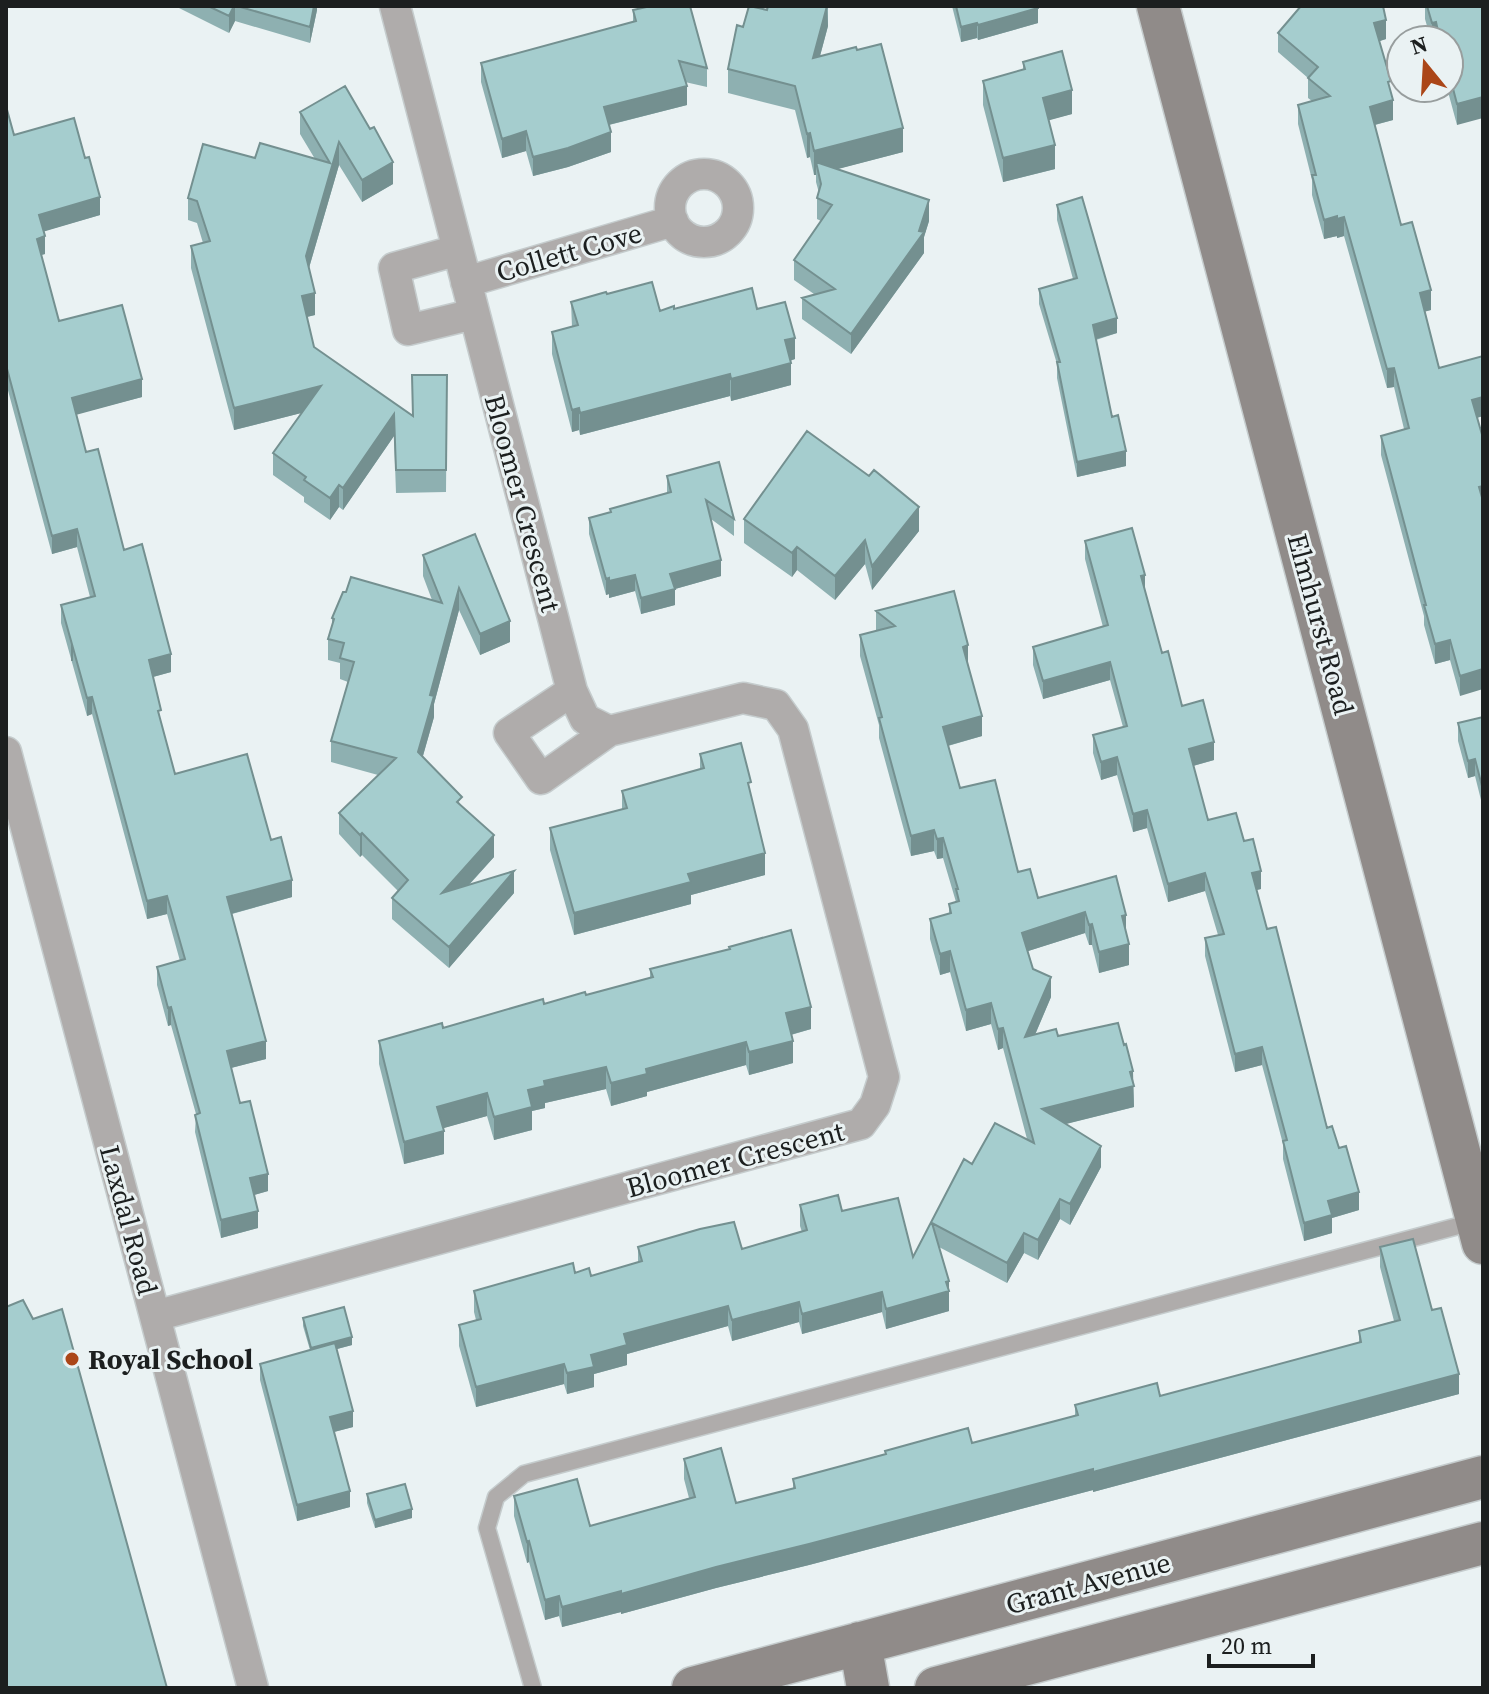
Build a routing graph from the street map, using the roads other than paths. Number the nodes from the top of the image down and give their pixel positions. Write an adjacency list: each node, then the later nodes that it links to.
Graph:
1 (395, 6): 4 (street, Bloomer Crescent)
2 (1158, 6): 10 (main road, Elmhurst Road)
3 (673, 221): 5 (street, Collett Cove)
4 (458, 250): 5 (street, Bloomer Crescent); 6 (street)
5 (466, 282): 6 (street, Bloomer Crescent)
6 (474, 314): 7 (street, Bloomer Crescent)
7 (572, 691): 8 (street, Bloomer Crescent); 8 (street, Bloomer Crescent)
8 (609, 731): 11 (street, Bloomer Crescent)
9 (6, 752): 11 (street, Laxdal Road)
10 (1480, 1232): 16 (lane)
11 (155, 1316): 15 (street, Laxdal Road)
12 (1483, 1477): 14 (main road, Grant Avenue)
13 (1483, 1543): 19 (main road)
14 (860, 1643): 17 (main road, Grant Avenue); 18 (main road)
15 (253, 1688)
16 (533, 1688)
17 (693, 1688)
18 (868, 1688)
19 (936, 1688)

